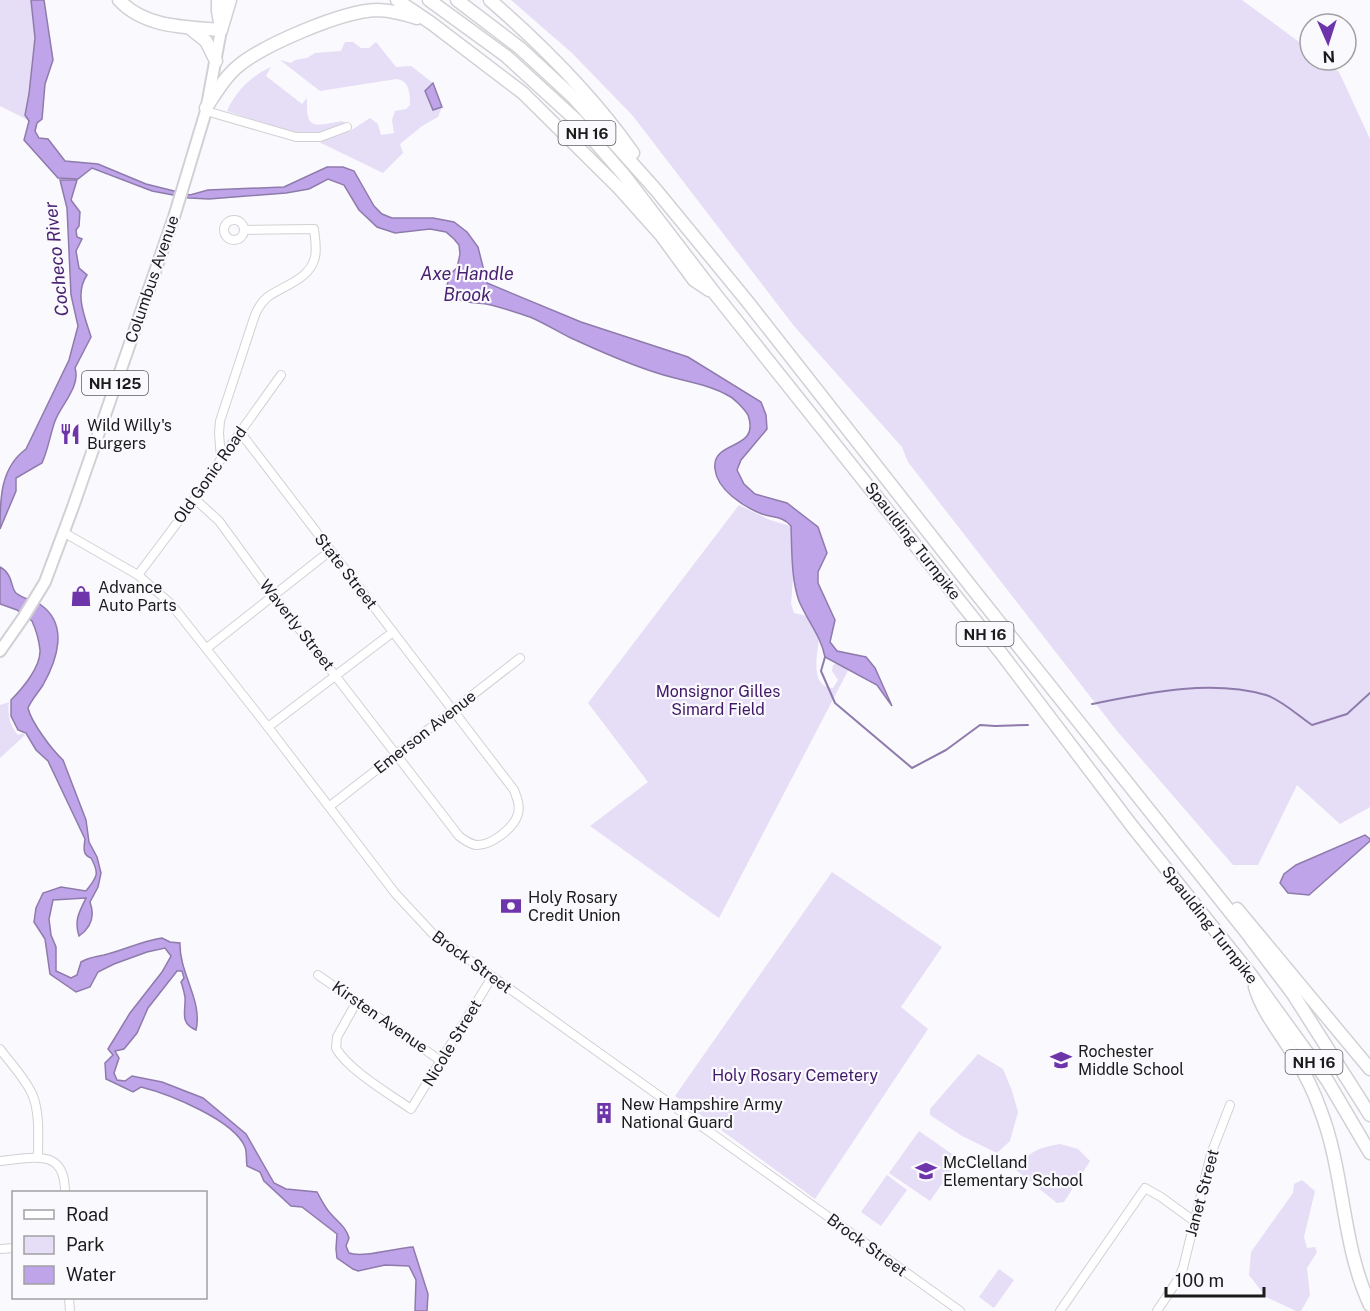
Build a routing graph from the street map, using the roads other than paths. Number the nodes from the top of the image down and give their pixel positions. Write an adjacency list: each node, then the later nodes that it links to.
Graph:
1 (119, 0): 9 (highway)
2 (218, 0): 10 (highway, NH 125)
3 (230, 0): 10 (highway, NH 125)
4 (398, 0): 8 (highway)
5 (429, 0): 16 (highway, Spaulding Turnpike / NH 16)
6 (457, 0): 14 (highway, Spaulding Turnpike / NH 16)
7 (489, 0): 14 (highway)
8 (431, 22): 12 (highway); 16 (highway)
9 (188, 26): 10 (highway); 11 (highway)
10 (221, 30): 11 (main road, Columbus Avenue / NH 125)
11 (216, 61): 12 (main road, Columbus Avenue / NH 125)
12 (206, 109): 13 (street); 21 (main road, Columbus Avenue / NH 125)
13 (347, 127)
14 (656, 190): 34 (highway, Spaulding Turnpike / NH 16)
15 (244, 230): 19 (street)
16 (716, 295): 36 (highway, Spaulding Turnpike / NH 16)
17 (281, 375): 18 (street, Old Gonic Road)
18 (240, 432): 19 (street, Old Gonic Road); 22 (street, State Street)
19 (221, 459): 20 (street, Old Gonic Road)
20 (195, 499): 23 (street, Old Gonic Road); 24 (street, Waverly Street)
21 (63, 532): 23 (street, Brock Street); 27 (main road, Columbus Avenue / NH 125)
22 (330, 551): 24 (street); 25 (street, State Street)
23 (138, 575): 26 (street, Brock Street)
24 (273, 595): 26 (street); 29 (street, Waverly Street)
25 (393, 632): 29 (street); 30 (street, State Street)
26 (207, 648): 31 (street, Brock Street)
27 (0, 651)
28 (520, 658): 30 (street, Emerson Avenue)
29 (336, 675): 31 (street); 32 (street, Waverly Street)
30 (452, 711): 32 (street, Emerson Avenue); 32 (street, Waverly Street)
31 (268, 727): 33 (street, Brock Street)
32 (395, 755): 33 (street, Emerson Avenue)
33 (330, 806): 37 (street, Brock Street)
34 (1172, 841): 41 (highway); 43 (highway, Spaulding Turnpike / NH 16)
35 (318, 975): 38 (street, Kirsten Avenue)
36 (1251, 975): 44 (highway, Spaulding Turnpike / NH 16); 49 (highway)
37 (492, 976): 40 (street, Nicole Street); 50 (street, Brock Street)
38 (356, 1003): 40 (street, Kirsten Avenue); 40 (street, Nicole Street)
39 (0, 1049): 45 (street)
40 (441, 1061)
41 (1370, 1069)
42 (1230, 1105): 48 (street, Janet Street)
43 (1370, 1115)
44 (1370, 1153)
45 (38, 1157): 46 (street); 47 (street)
46 (0, 1161)
47 (65, 1191)
48 (1194, 1221): 51 (street); 52 (street, Janet Street)
49 (1370, 1305)
50 (960, 1311)
51 (1060, 1311)
52 (1157, 1311)

